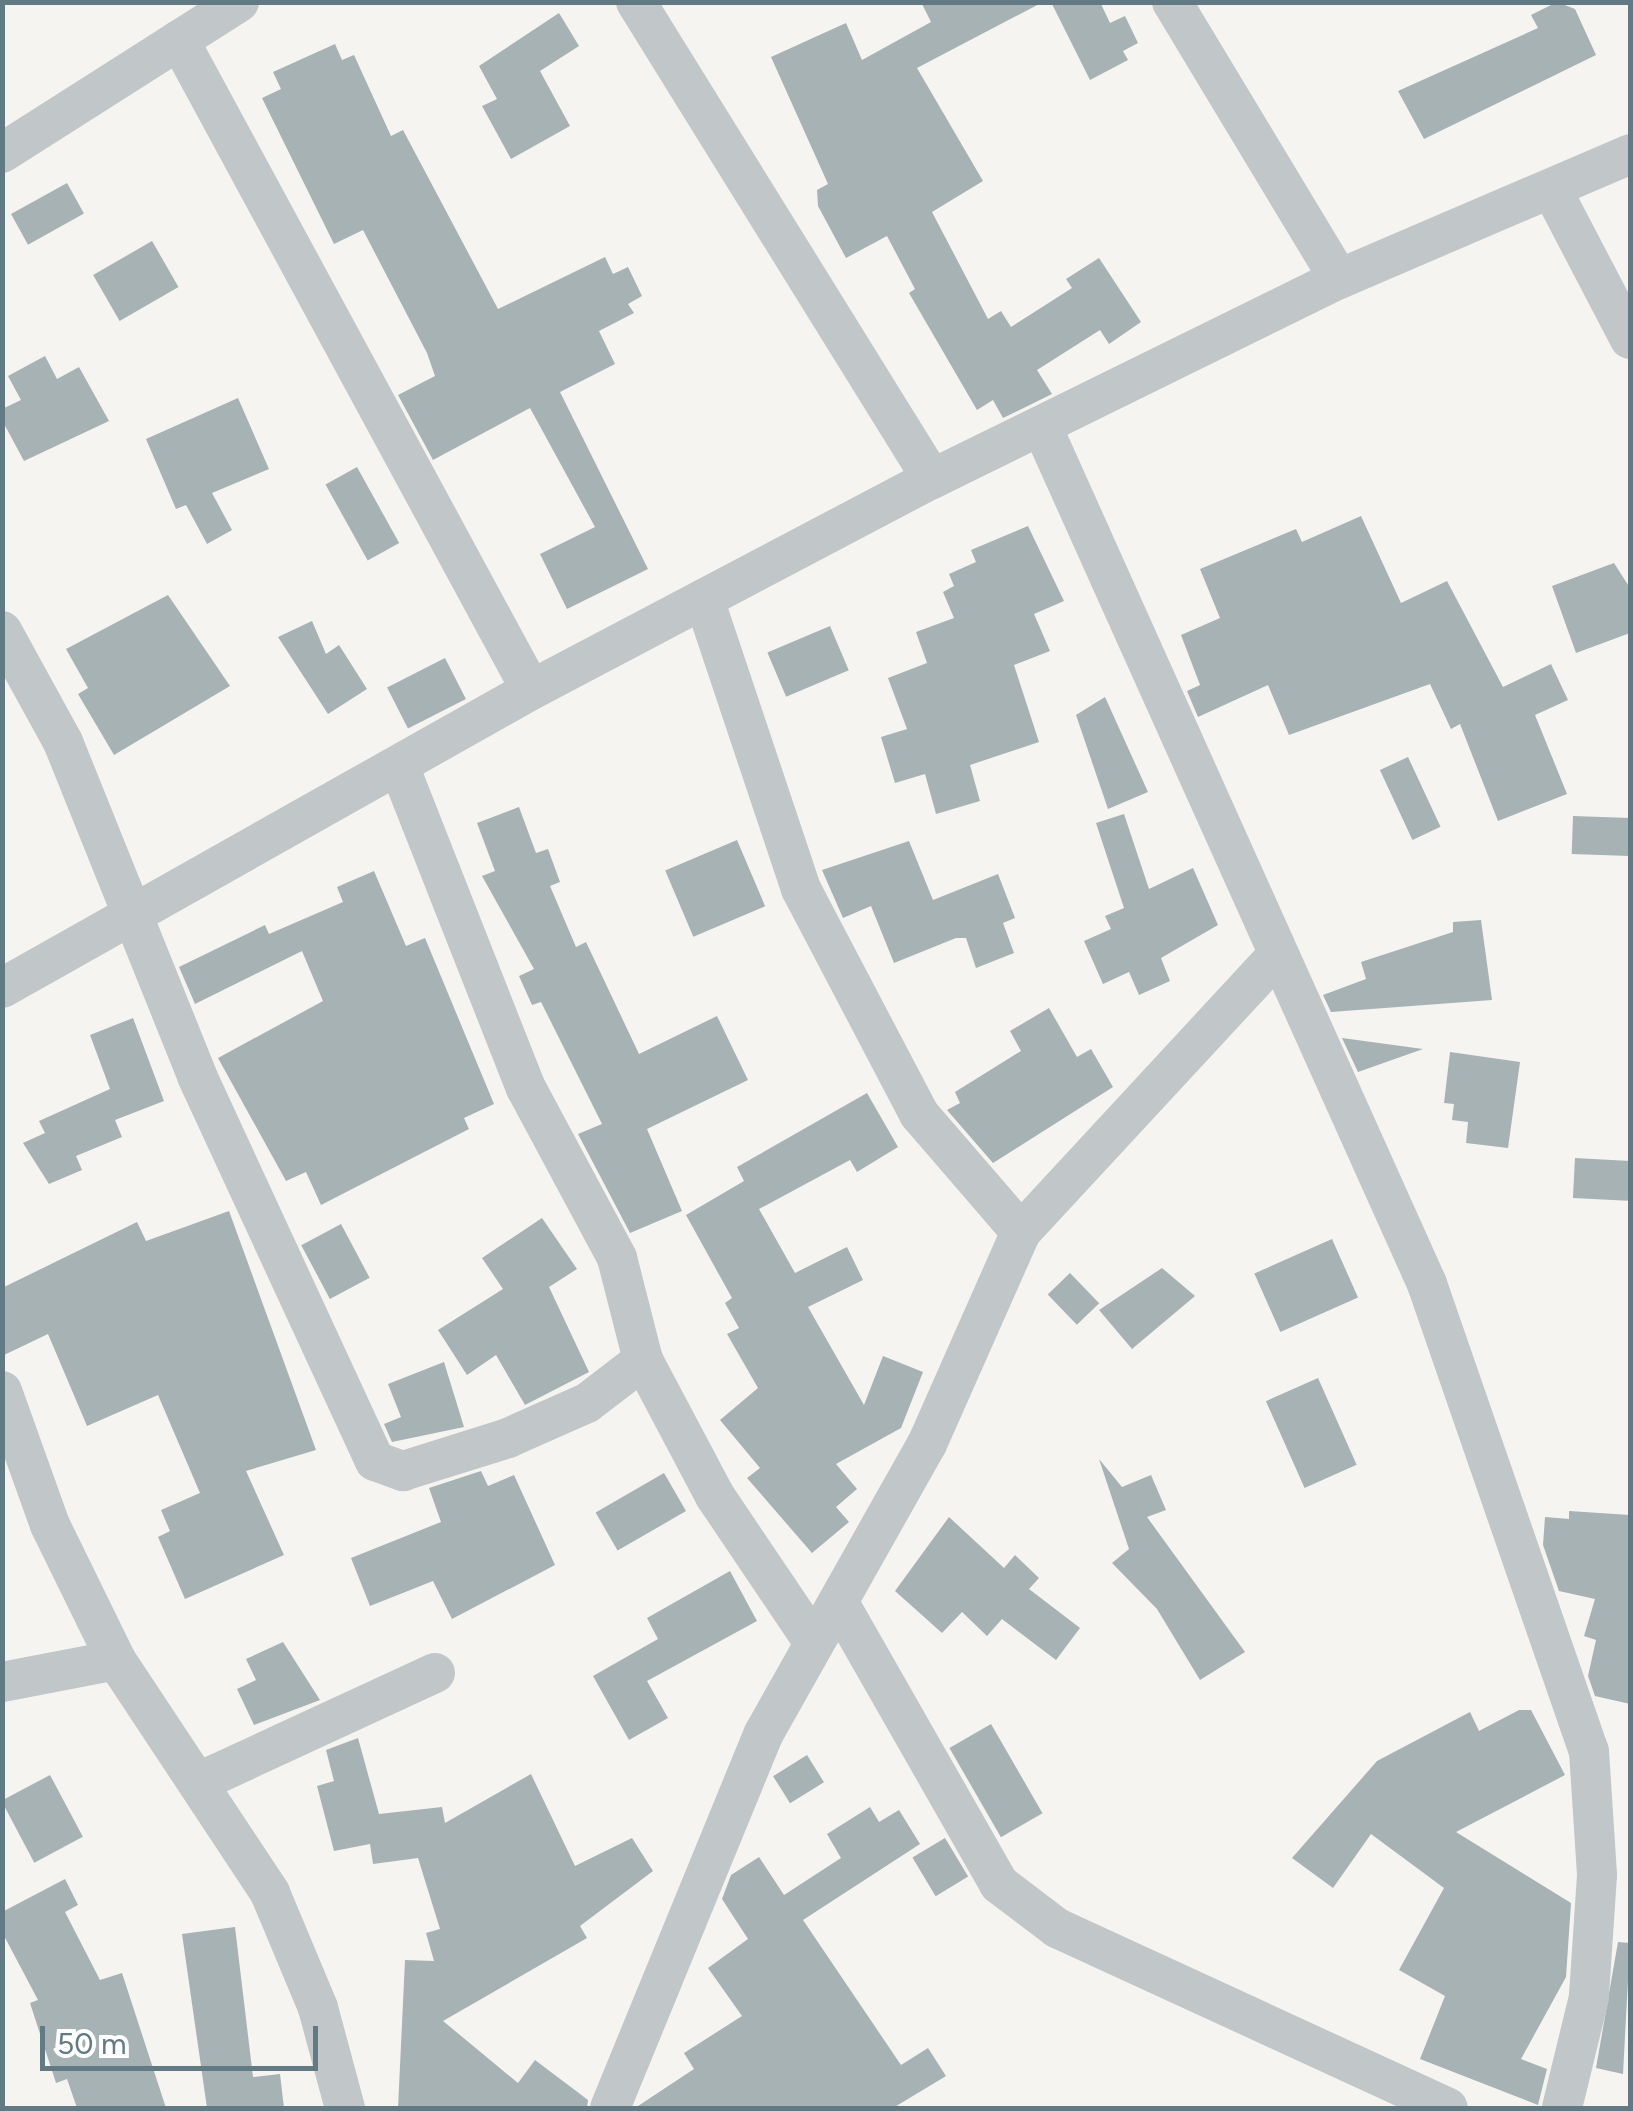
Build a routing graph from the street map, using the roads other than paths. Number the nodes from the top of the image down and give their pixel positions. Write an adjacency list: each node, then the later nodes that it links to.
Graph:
1 (240, 2): 4 (street)
2 (636, 2): 11 (street)
3 (1172, 2): 8 (street)
4 (179, 40): 5 (street); 14 (street)
5 (2, 153)
6 (1630, 154): 7 (street)
7 (1552, 190): 8 (street); 9 (street)
8 (1340, 279): 10 (street)
9 (1630, 339)
10 (1042, 428): 11 (street); 17 (street)
11 (932, 479): 12 (street)
12 (704, 599): 14 (street); 19 (street)
13 (2, 631): 16 (street)
14 (531, 690): 15 (street)
15 (399, 766): 16 (street); 20 (street)
16 (137, 911): 18 (street); 20 (street)
17 (1274, 960): 19 (street); 32 (street)
18 (2, 988)
19 (1021, 1232): 23 (street)
20 (643, 1360): 24 (street)
21 (2, 1391): 22 (street)
22 (11, 1451): 25 (street)
23 (840, 1605): 24 (street); 31 (street)
24 (812, 1640): 30 (street)
25 (116, 1660): 27 (street); 28 (street)
26 (435, 1673): 28 (street)
27 (2, 1682)
28 (199, 1782): 29 (street)
29 (334, 2103)
30 (610, 2108)
31 (1448, 2108)
32 (1562, 2108)

